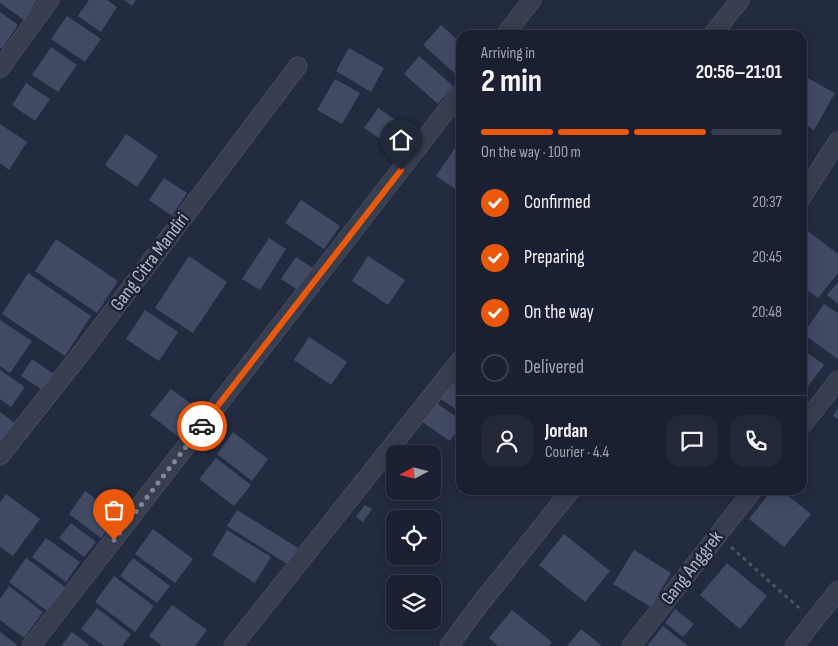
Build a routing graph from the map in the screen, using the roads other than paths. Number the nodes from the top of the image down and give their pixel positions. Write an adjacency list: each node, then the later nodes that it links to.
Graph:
1 (50, 0): 7 (street)
2 (532, 0): 4 (street)
3 (740, 0): 5 (street)
4 (509, 30)
5 (716, 30)
6 (298, 66): 14 (street, Gang Citra Mandiri)
7 (0, 69)
8 (456, 98): 18 (street)
9 (838, 141): 10 (street)
10 (807, 189)
11 (456, 365): 19 (street)
12 (838, 380): 13 (street)
13 (807, 420)
14 (0, 456)
15 (567, 495): 20 (street)
16 (749, 495): 21 (street, Gang Anggrek)
17 (838, 590): 22 (street)
18 (32, 646)
19 (233, 646)
20 (449, 646)
21 (631, 646)
22 (794, 646)

